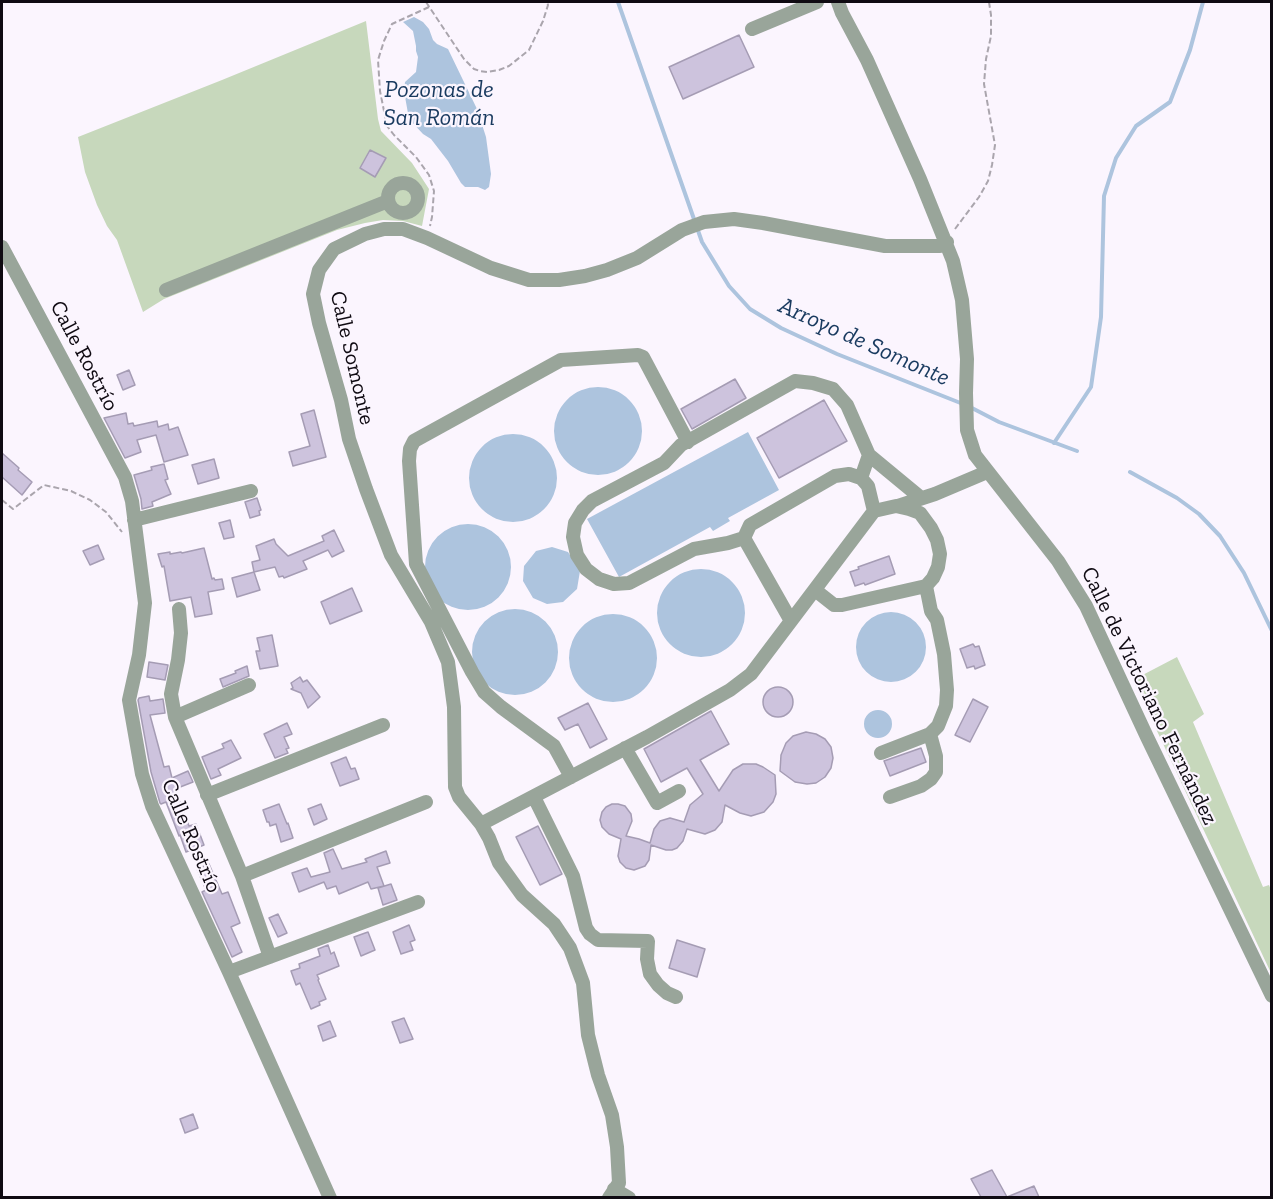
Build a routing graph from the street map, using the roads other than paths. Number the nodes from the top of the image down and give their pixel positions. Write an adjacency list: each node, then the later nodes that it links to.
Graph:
1 (817, 2): 3 (street)
2 (838, 2): 7 (street, Calle de Victoriano Fernández)
3 (752, 29)
4 (388, 201): 5 (street); 5 (street); 9 (street)
5 (403, 212): 6 (street)
6 (404, 229): 7 (street, Calle Somonte); 36 (street, Calle Somonte)
7 (947, 242): 12 (street, Calle de Victoriano Fernández)
8 (2, 247): 18 (street, Calle Rostrío)
9 (166, 290)
10 (687, 442): 11 (street); 19 (street); 30 (street)
11 (869, 455): 13 (street); 15 (street)
12 (987, 472): 15 (street); 43 (street, Calle de Victoriano Fernández)
13 (861, 478): 17 (street); 19 (street)
14 (251, 491): 18 (street)
15 (921, 498): 16 (street)
16 (896, 506): 17 (street); 20 (street)
17 (874, 511): 21 (street)
18 (134, 520): 42 (street, Calle Rostrío)
19 (744, 538): 23 (street)
20 (926, 586): 21 (street); 27 (street)
21 (815, 590): 23 (street)
22 (179, 609): 25 (street)
23 (791, 621): 28 (street)
24 (249, 685): 25 (street)
25 (175, 717): 32 (street)
26 (383, 725): 32 (street)
27 (930, 734): 29 (street); 34 (street)
28 (626, 748): 30 (street); 31 (street)
29 (881, 753)
30 (571, 777): 33 (street)
31 (679, 791)
32 (207, 795): 37 (street)
33 (534, 797): 36 (street); 39 (street)
34 (890, 797)
35 (426, 802): 37 (street)
36 (482, 824): 40 (street, Calle Somonte)
37 (242, 876): 41 (street)
38 (418, 902): 41 (street)
39 (598, 940): 40 (street); 44 (street)
40 (570, 948): 45 (street, Calle Somonte)
41 (270, 957): 42 (street)
42 (229, 972): 46 (street, Calle Rostrío)
43 (1272, 996)
44 (676, 997)
45 (612, 1193): 47 (street)
46 (330, 1197)
47 (629, 1197)

